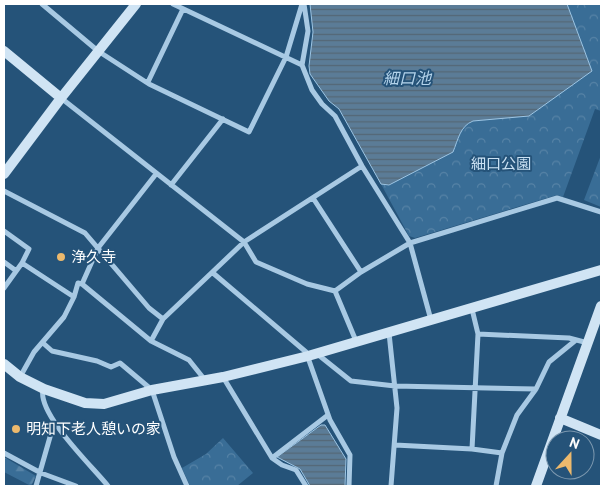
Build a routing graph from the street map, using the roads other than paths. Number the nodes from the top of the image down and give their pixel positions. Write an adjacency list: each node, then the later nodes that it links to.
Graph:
1 (42, 4): 7 (street)
2 (136, 4): 7 (street)
3 (173, 4): 5 (street)
4 (303, 4): 8 (street); 9 (street)
5 (183, 8): 8 (street); 10 (street)
6 (4, 51): 11 (street)
7 (98, 51): 10 (street); 11 (street)
8 (286, 58): 9 (street); 12 (street)
9 (302, 65): 13 (street)
10 (148, 82): 12 (street)
11 (61, 98): 14 (street); 15 (street)
12 (223, 119): 16 (street)
13 (362, 166): 18 (street); 22 (street)
14 (4, 174)
15 (156, 174): 16 (street); 23 (street)
16 (171, 185): 21 (street)
17 (4, 191): 23 (street)
18 (313, 198): 21 (street); 28 (street)
19 (601, 212): 22 (street)
20 (4, 231): 25 (street)
21 (244, 242): 29 (street); 32 (street)
22 (410, 243): 28 (street); 37 (street)
23 (98, 248): 30 (street); 36 (street)
24 (4, 262): 26 (street)
25 (22, 263): 26 (street); 33 (street)
26 (15, 270): 31 (street)
27 (601, 270): 35 (street)
28 (361, 272): 32 (street)
29 (213, 273): 36 (street); 45 (street)
30 (82, 284): 33 (street); 41 (street)
31 (4, 288)
32 (335, 291): 42 (street)
33 (74, 297): 43 (street)
34 (601, 306): 44 (street)
35 (472, 309): 37 (street); 39 (street)
36 (163, 320): 41 (street)
37 (432, 320): 38 (street)
38 (389, 333): 42 (street); 50 (street)
39 (478, 334): 40 (street); 51 (street)
40 (576, 340): 44 (street); 54 (street)
41 (151, 341): 49 (street)
42 (356, 341): 45 (street)
43 (43, 343): 47 (street); 53 (street)
44 (588, 343): 56 (street)
45 (312, 354): 48 (street); 50 (street); 55 (street)
46 (4, 364): 47 (street)
47 (20, 377): 52 (street)
48 (223, 377): 49 (street); 63 (street)
49 (205, 380): 53 (street)
50 (394, 386): 51 (street); 59 (street)
51 (476, 387): 54 (street); 60 (street)
52 (44, 389): 53 (street); 57 (street)
53 (152, 390): 68 (street)
54 (536, 390): 62 (street)
55 (328, 415): 63 (street); 70 (street)
56 (560, 418): 58 (street); 73 (street)
57 (54, 423): 64 (street); 67 (street)
58 (601, 435)
59 (395, 446): 60 (street); 71 (street)
60 (472, 449): 62 (street)
61 (4, 453): 64 (street)
62 (502, 453): 72 (street)
63 (272, 458): 69 (street)
64 (40, 473): 65 (street); 66 (street)
65 (36, 486)
66 (76, 486)
67 (108, 486)
68 (187, 486)
69 (306, 486)
70 (349, 486)
71 (391, 486)
72 (496, 486)
73 (536, 486)

